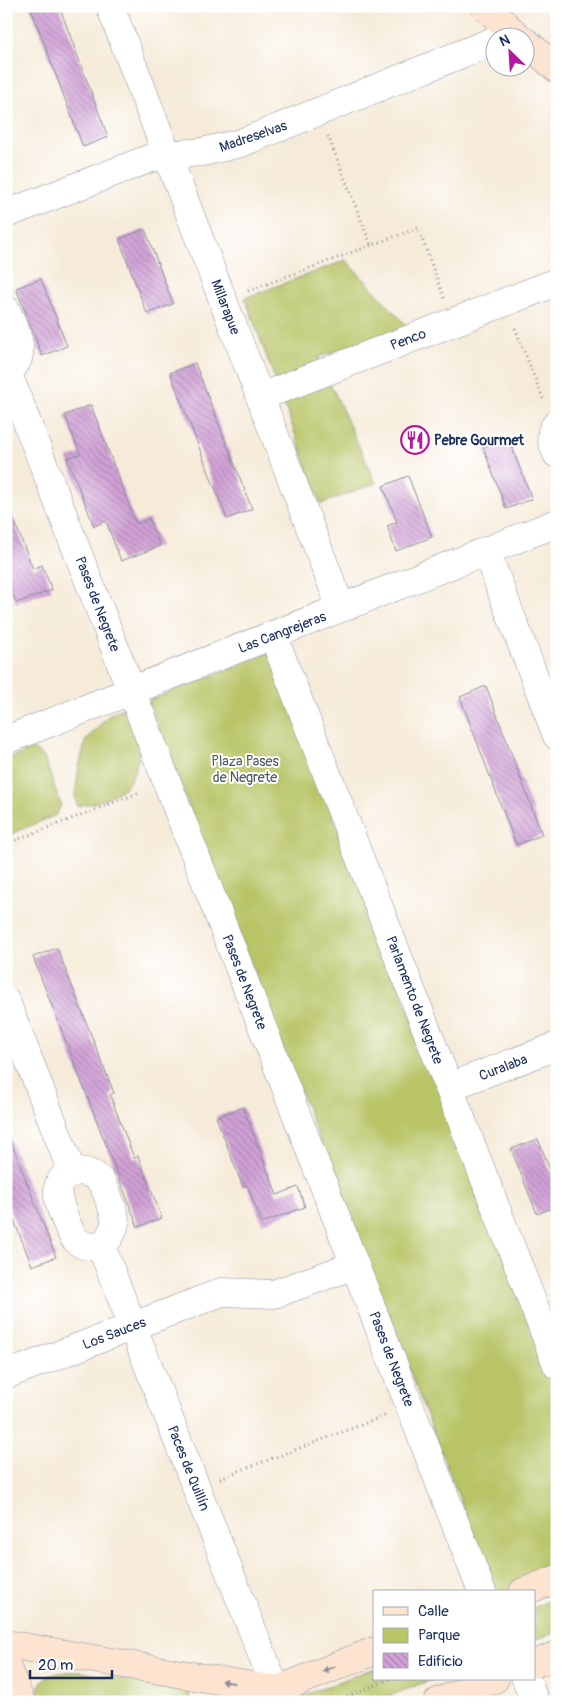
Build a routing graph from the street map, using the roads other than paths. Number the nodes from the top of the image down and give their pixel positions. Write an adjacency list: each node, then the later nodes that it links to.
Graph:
1 (110, 6): 7 (street, Millarapue)
2 (484, 6): 3 (main road)
3 (503, 28)
4 (486, 48): 7 (street, Madreselvas)
5 (536, 55): 6 (main road)
6 (557, 69)
7 (167, 155): 8 (street, Madreselvas); 12 (street, Millarapue)
8 (6, 214)
9 (557, 282): 12 (street, Penco)
10 (6, 310): 11 (street, Pases de Negrete)
11 (7, 372): 19 (street, Pases de Negrete)
12 (260, 397): 17 (street, Millarapue)
13 (556, 425): 14 (street)
14 (557, 454)
15 (557, 523): 16 (street, Las Cangrejeras)
16 (486, 551): 17 (street, Las Cangrejeras); 20 (street)
17 (341, 608): 18 (street, Las Cangrejeras)
18 (273, 635): 19 (street, Las Cangrejeras); 24 (street, Parlamento de Negrete)
19 (132, 690): 21 (street, Las Cangrejeras); 27 (street, Pases de Negrete)
20 (557, 736)
21 (6, 740)
22 (6, 1001): 25 (street)
23 (557, 1046): 24 (street, Curalaba)
24 (449, 1087): 29 (street, Parlamento de Negrete)
25 (72, 1172): 26 (street); 26 (street)
26 (102, 1246): 28 (street, Paces de Quillín)
27 (355, 1265): 28 (street, Los Sauces); 32 (street, Pases de Negrete)
28 (133, 1326): 30 (street, Los Sauces); 41 (street, Paces de Quillín)
29 (557, 1365)
30 (6, 1375)
31 (557, 1579): 33 (main road)
32 (481, 1590)
33 (528, 1590)
34 (6, 1644): 41 (main road, one-way to 34)
35 (373, 1651): 41 (main road, one-way to 41)
36 (557, 1655): 37 (main road)
37 (536, 1663)
38 (6, 1665): 42 (main road)
39 (493, 1680): 44 (main road)
40 (526, 1680): 45 (street)
41 (276, 1690): 43 (main road)
42 (21, 1702)
43 (247, 1702)
44 (438, 1702)
45 (535, 1702)

